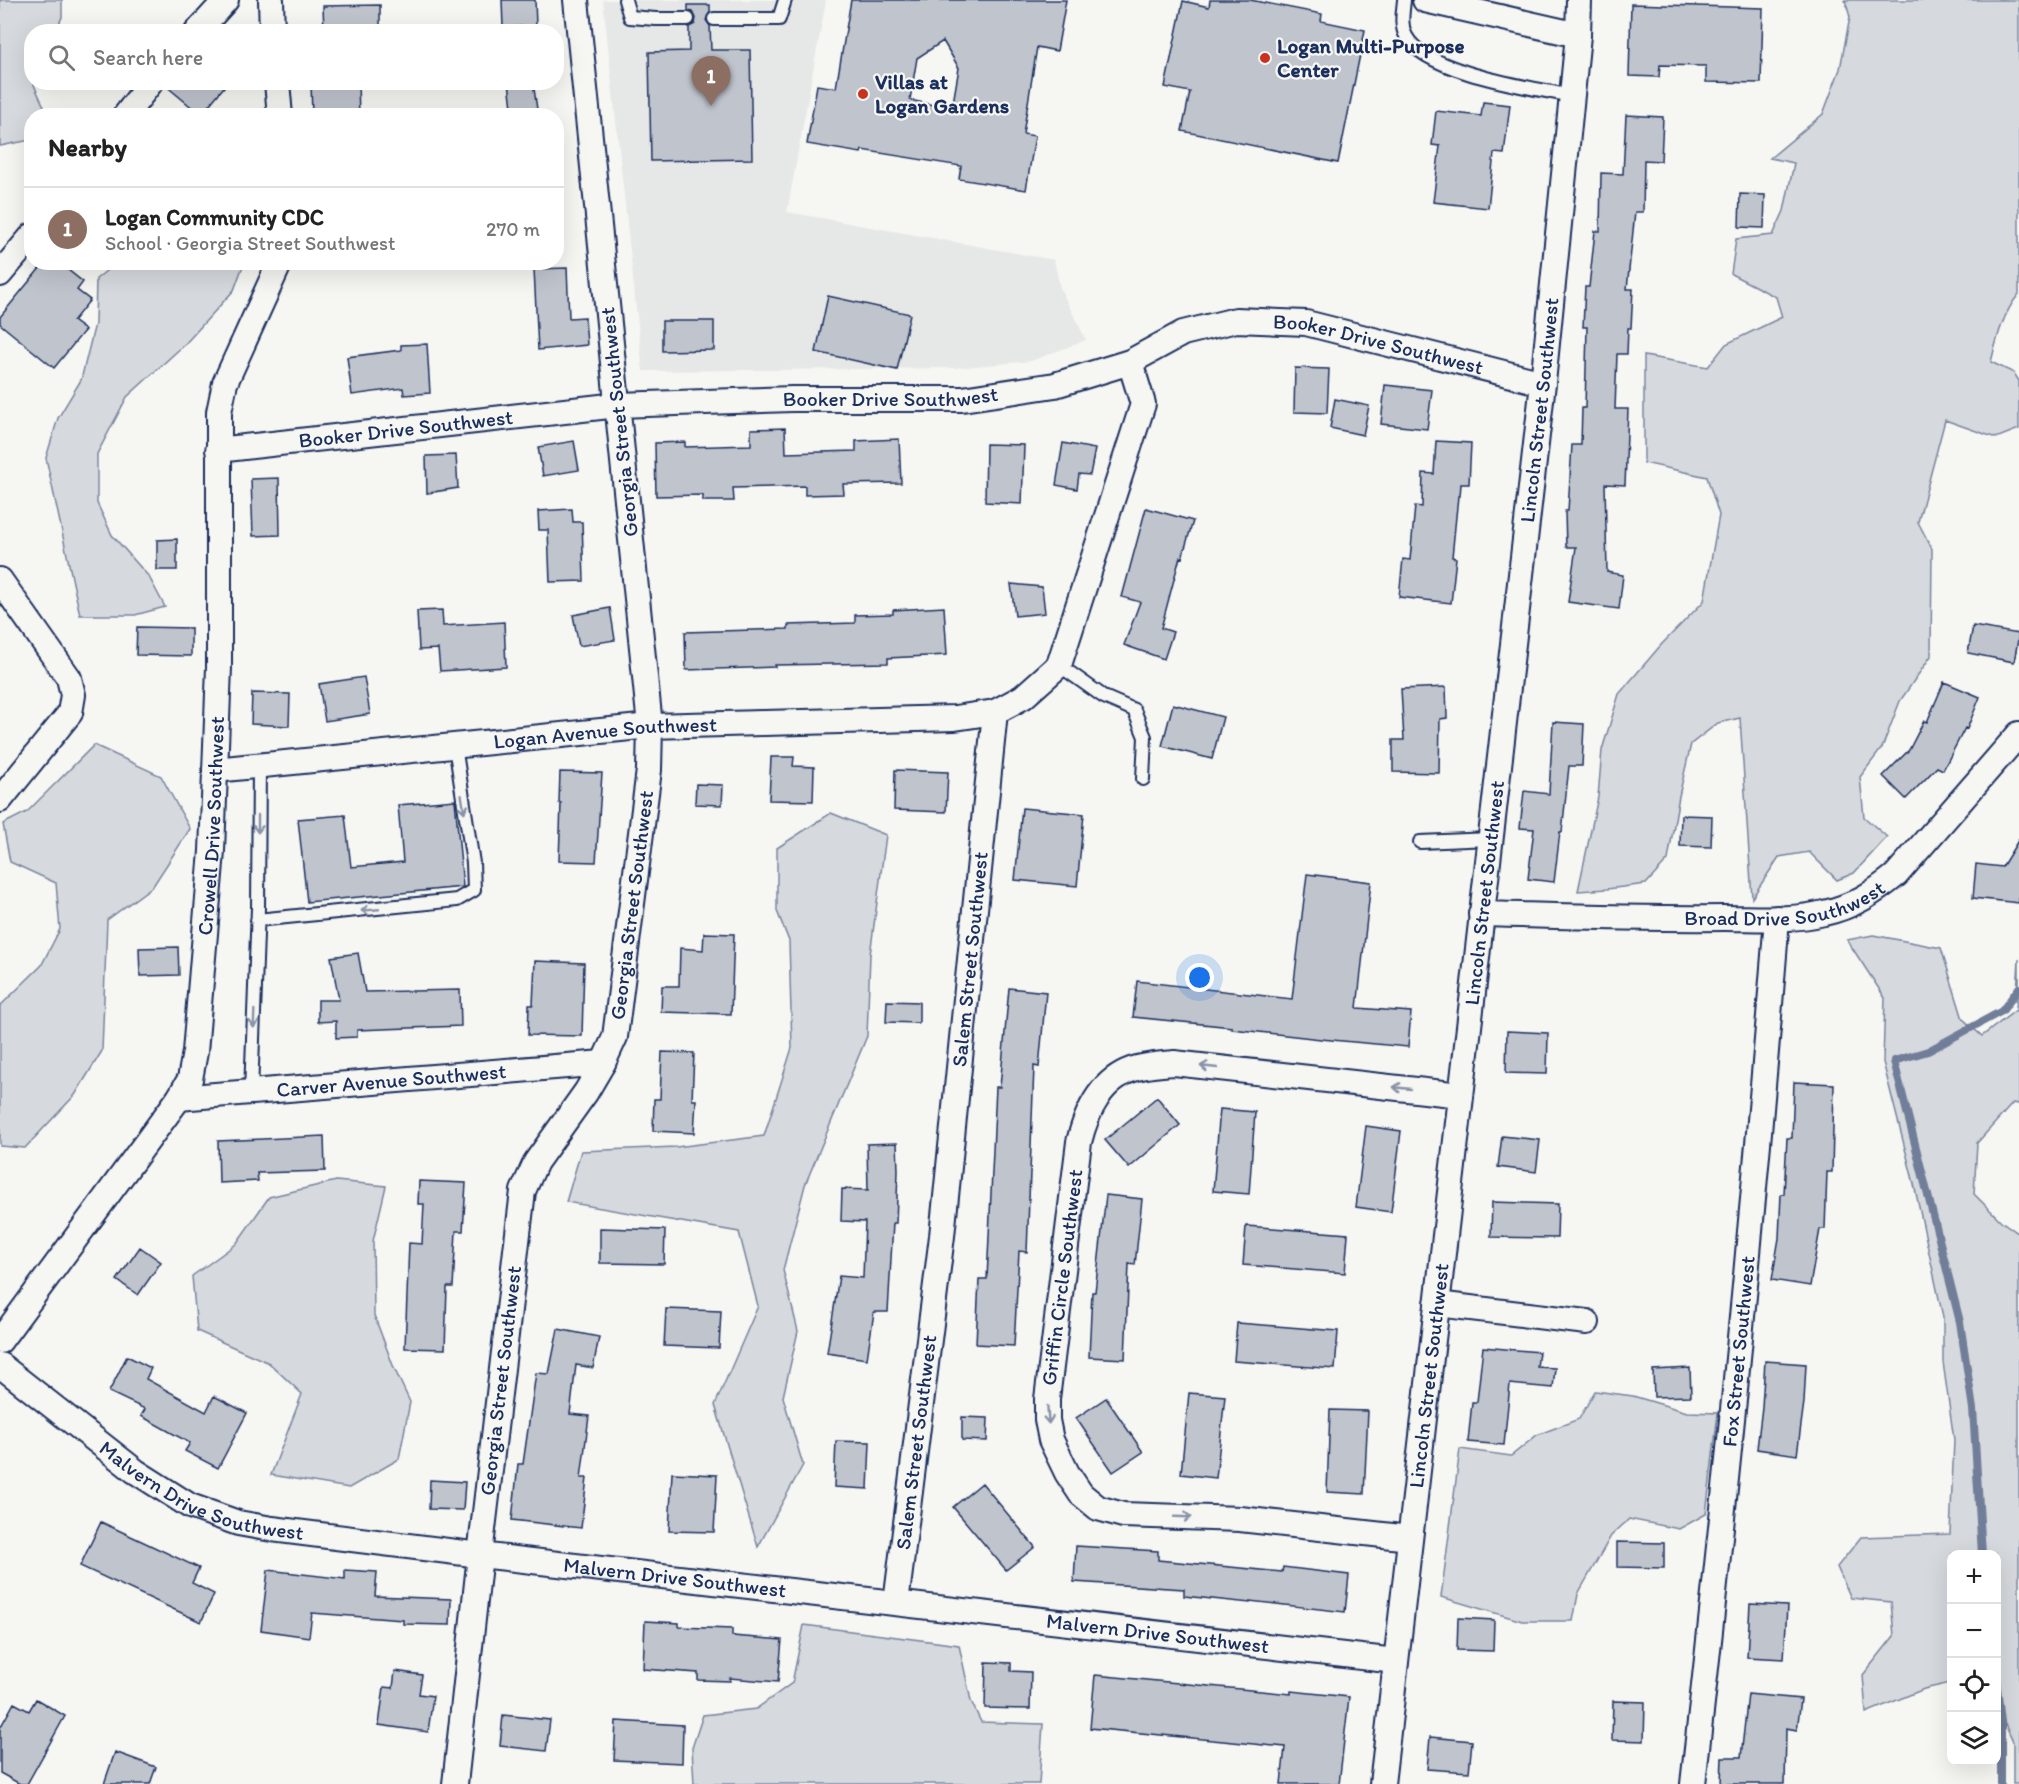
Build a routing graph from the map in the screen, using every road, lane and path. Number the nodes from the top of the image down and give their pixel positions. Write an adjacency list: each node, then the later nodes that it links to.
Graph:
1 (226, 0): 11 (street)
2 (272, 0): 12 (street)
3 (576, 0): 24 (street, Georgia Street Southwest)
4 (625, 0): 9 (lane)
5 (786, 0): 10 (lane)
6 (1404, 0): 16 (lane)
7 (1425, 0): 13 (street)
8 (1579, 0): 13 (street, Lincoln Street Southwest)
9 (688, 19)
10 (714, 19)
11 (204, 24)
12 (272, 24)
13 (1578, 35): 16 (street, Lincoln Street Southwest)
14 (145, 90): 17 (street)
15 (278, 90): 18 (street)
16 (1572, 96): 23 (street, Lincoln Street Southwest)
17 (131, 108)
18 (279, 108)
19 (24, 246): 21 (street)
20 (276, 270): 25 (street, Crowell Drive Southwest)
21 (0, 274)
22 (1130, 362): 23 (street, Booker Drive Southwest); 24 (street, Booker Drive Southwest); 27 (street)
23 (1543, 383): 36 (street, Lincoln Street Southwest)
24 (618, 405): 25 (street, Booker Drive Southwest); 29 (street, Georgia Street Southwest)
25 (218, 450): 33 (street, Crowell Drive Southwest)
26 (0, 580): 35 (street)
27 (1059, 665): 28 (street); 34 (lane)
28 (994, 712): 29 (street, Logan Avenue Southwest); 51 (street, Salem Street Southwest)
29 (650, 726): 31 (street, Logan Avenue Southwest); 41 (street, Georgia Street Southwest)
30 (2019, 734): 39 (street, Broad Drive Southwest)
31 (455, 746): 32 (street, Logan Avenue Southwest); 40 (lane, one-way to 40)
32 (259, 765): 33 (street, Logan Avenue Southwest); 40 (lane, one-way to 40)
33 (215, 770): 44 (street, Crowell Drive Southwest)
34 (1143, 779)
35 (0, 800)
36 (1490, 839): 37 (lane); 38 (street, Lincoln Street Southwest)
37 (1420, 842)
38 (1481, 914): 39 (street, Broad Drive Southwest); 43 (street, Lincoln Street Southwest)
39 (1777, 918): 55 (street, Fox Street Southwest)
40 (257, 920): 42 (lane, one-way to 42)
41 (603, 1063): 42 (street, Carver Avenue Southwest); 50 (street, Georgia Street Southwest)
42 (251, 1092): 44 (street, Carver Avenue Southwest)
43 (1461, 1095): 45 (street, Lincoln Street Southwest); 49 (street, Griffin Circle Southwest, one-way to 49)
44 (179, 1098): 47 (street, Crowell Drive Southwest)
45 (1437, 1304): 46 (street); 49 (street, Lincoln Street Southwest)
46 (1587, 1322)
47 (0, 1341)
48 (0, 1365): 50 (street, Malvern Drive Southwest)
49 (1410, 1538): 52 (street, Lincoln Street Southwest)
50 (480, 1555): 51 (street, Malvern Drive Southwest); 53 (street, Georgia Street Southwest)
51 (896, 1603): 52 (street, Malvern Drive Southwest)
52 (1396, 1661): 54 (street, Lincoln Street Southwest)
53 (455, 1784)
54 (1382, 1784)
55 (1693, 1784)

